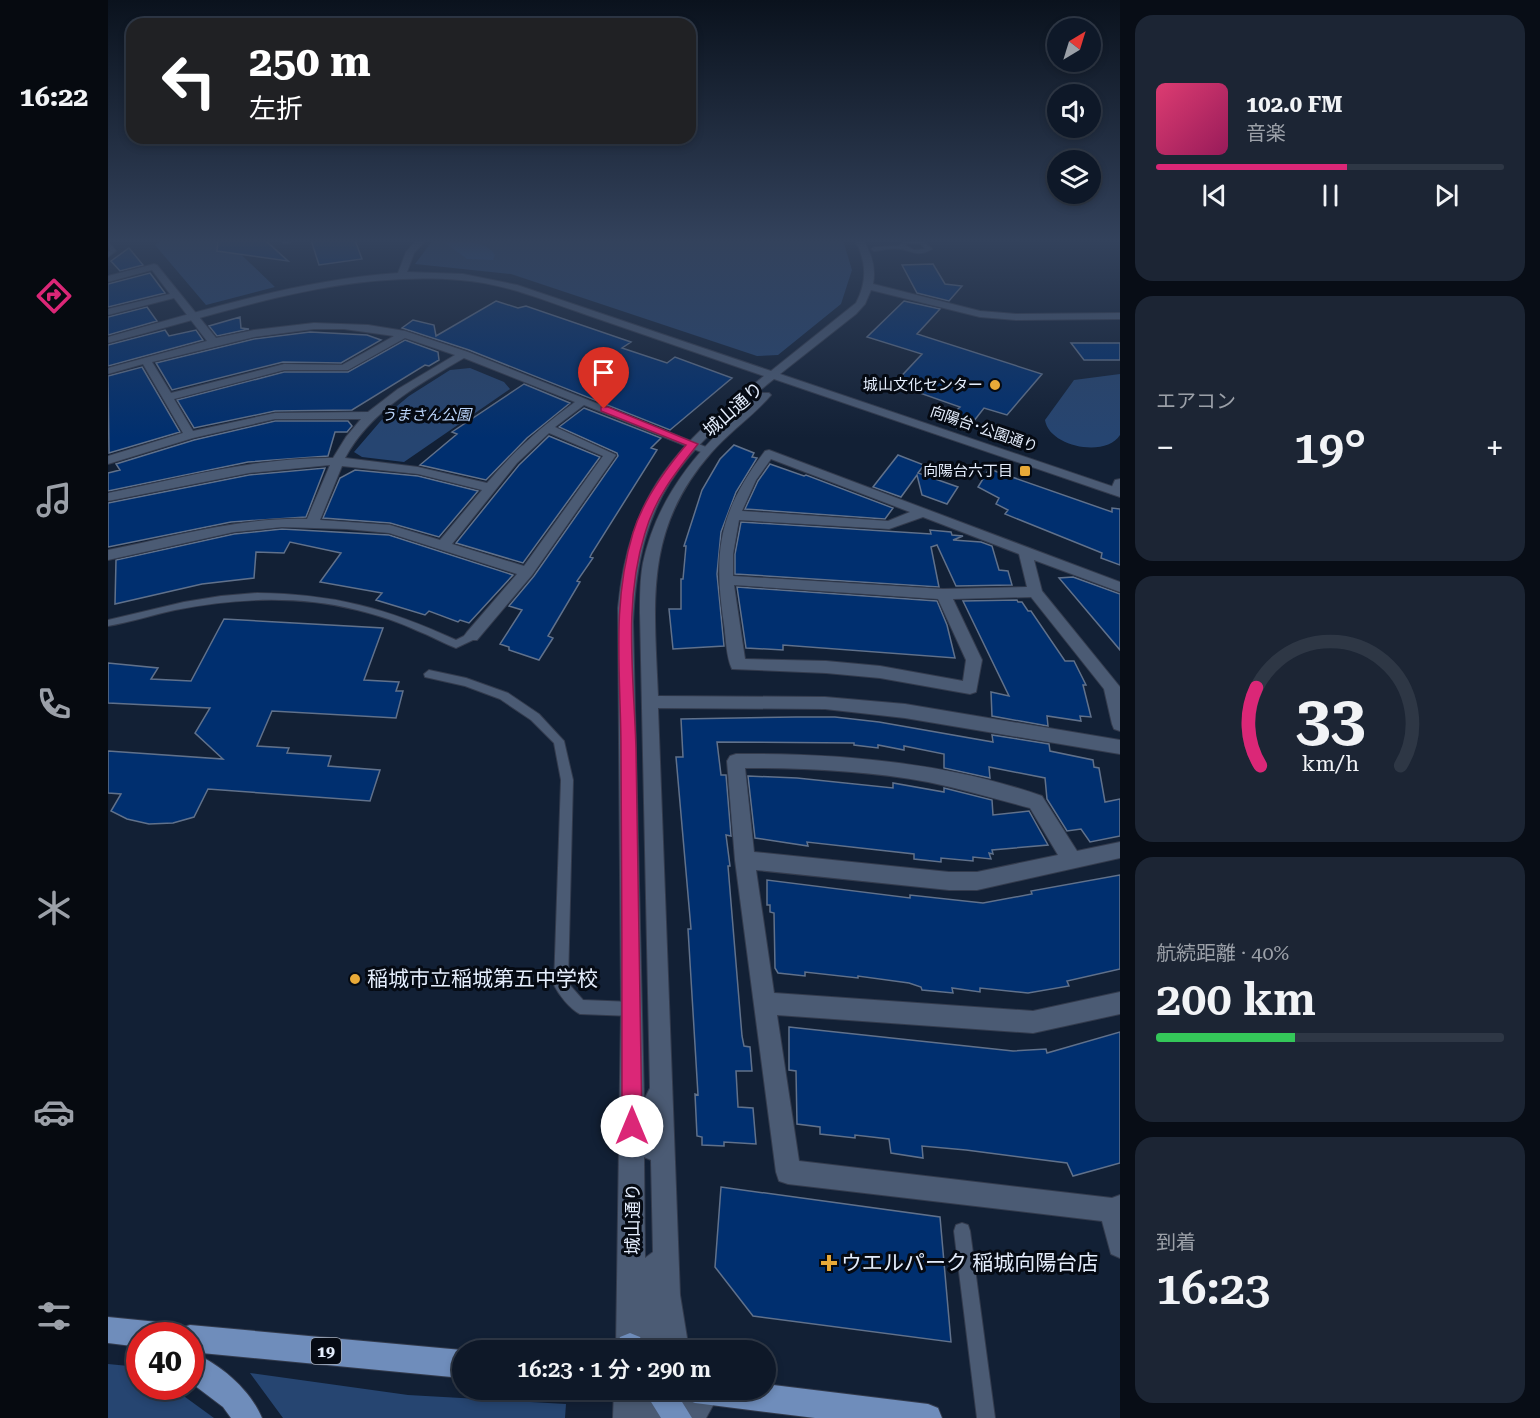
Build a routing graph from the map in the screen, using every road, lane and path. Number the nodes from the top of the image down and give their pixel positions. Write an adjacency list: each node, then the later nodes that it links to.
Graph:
1 (131, 306): 7 (street)
2 (185, 306): 9 (street)
3 (238, 306): 9 (street, 向陽台･公園通り)
4 (566, 306): 16 (street, 向陽台･公園通り)
5 (856, 306): 16 (street, 城山通り)
6 (949, 306): 8 (street)
7 (108, 312)
8 (1120, 316)
9 (194, 317): 11 (street, 向陽台･公園通り); 12 (street)
10 (405, 334): 12 (street); 13 (street); 17 (street)
11 (108, 340)
12 (213, 341): 14 (street)
13 (464, 354): 18 (street); 19 (street)
14 (146, 360): 15 (street); 17 (street)
15 (108, 371)
16 (778, 377): 22 (street, 城山通り); 26 (street, 向陽台･公園通り)
17 (167, 397): 21 (street)
18 (583, 401): 20 (street); 22 (street)
19 (370, 415): 21 (street); 24 (street)
20 (547, 428): 25 (street); 34 (street)
21 (190, 435): 23 (street)
22 (699, 446): 43 (street, 城山通り); 51 (street, 城山通り)
23 (108, 460)
24 (339, 462): 25 (street); 27 (street); 30 (street)
25 (489, 488): 31 (street)
26 (1119, 489)
27 (108, 497)
28 (924, 512): 29 (street); 29 (street); 32 (street)
29 (733, 515): 35 (street)
30 (311, 525): 31 (street); 33 (street)
31 (444, 544): 34 (street)
32 (1025, 550): 36 (street); 37 (street)
33 (108, 555)
34 (527, 572): 40 (street)
35 (726, 580): 38 (street); 38 (street)
36 (1120, 587)
37 (1035, 592): 38 (street); 42 (street)
38 (944, 594)
39 (108, 623): 40 (lane)
40 (472, 636)
41 (429, 674): 51 (lane)
42 (1116, 688): 44 (street)
43 (649, 702): 45 (street); 52 (street, 城山通り)
44 (1120, 724)
45 (1120, 747)
46 (1120, 850): 48 (street)
47 (745, 860): 48 (street); 48 (street); 49 (street)
48 (1072, 861)
49 (764, 1003): 50 (street); 53 (street)
50 (1120, 1004)
51 (632, 1009): 57 (street, 城山通り)
52 (660, 1081): 58 (street); 59 (street, 城山通り)
53 (1116, 1209): 55 (street)
54 (962, 1231): 72 (lane)
55 (1120, 1245)
56 (204, 1339): 60 (main road, 19)
57 (636, 1340)
58 (639, 1340)
59 (674, 1340)
60 (452, 1363)
61 (204, 1375): 67 (main road)
62 (776, 1399): 71 (main road)
63 (637, 1400): 68 (street)
64 (654, 1400): 68 (main road)
65 (681, 1400): 69 (street)
66 (703, 1400): 70 (street)
67 (248, 1418)
68 (653, 1418)
69 (683, 1418)
70 (688, 1418)
71 (928, 1418)
72 (986, 1418)

